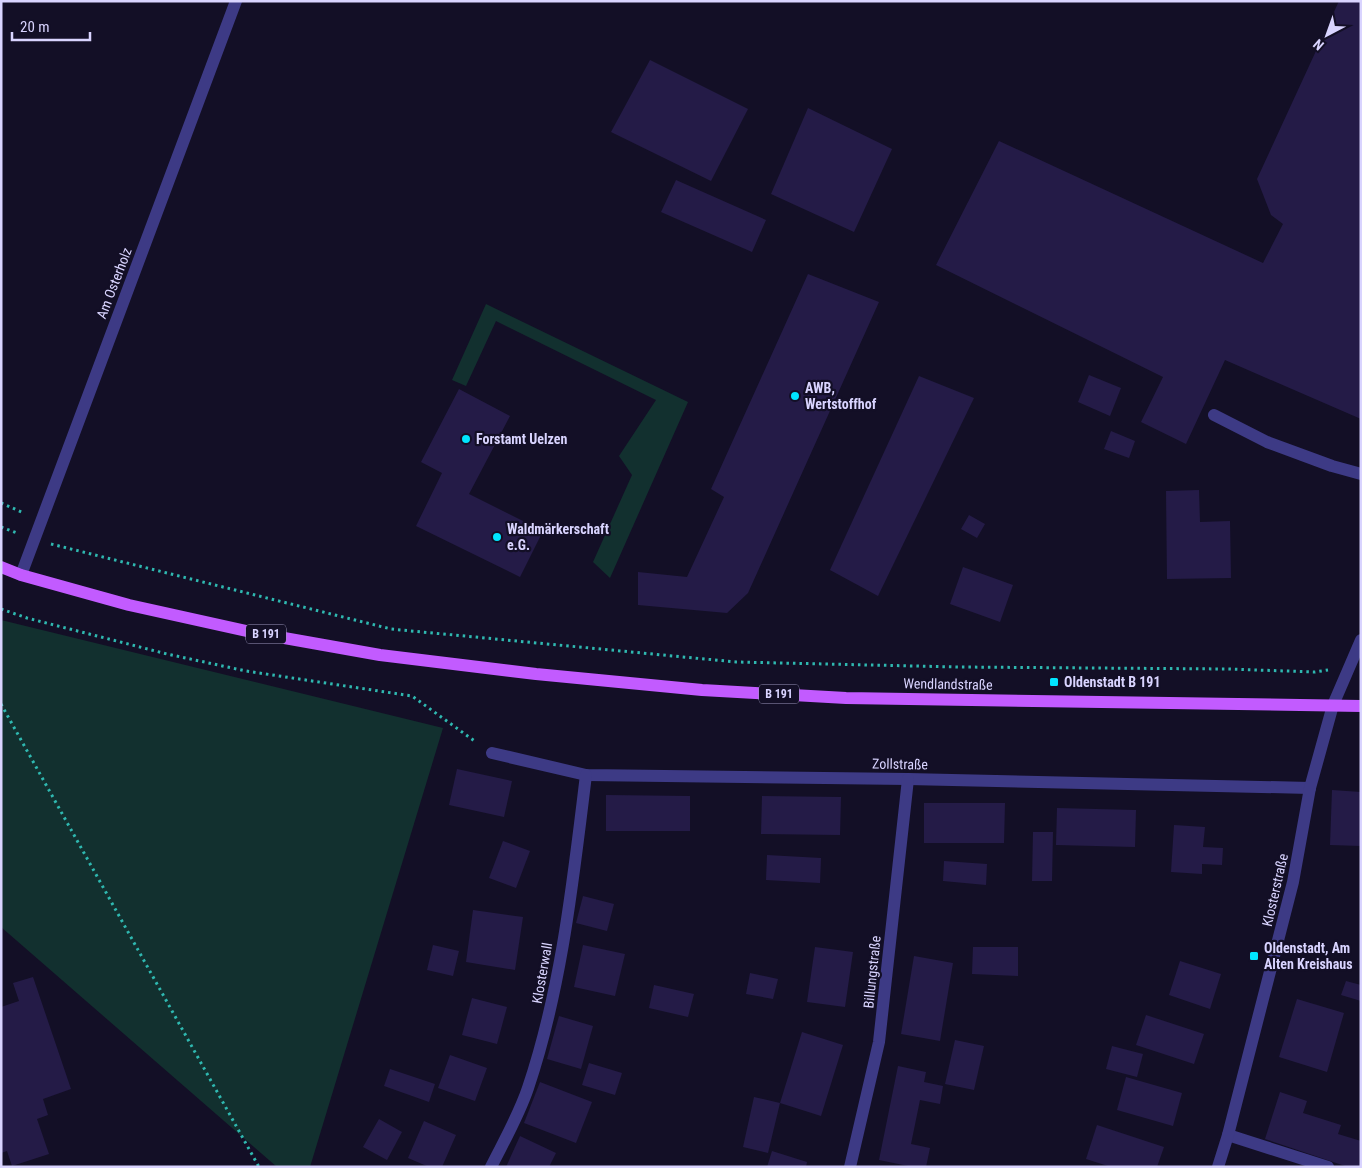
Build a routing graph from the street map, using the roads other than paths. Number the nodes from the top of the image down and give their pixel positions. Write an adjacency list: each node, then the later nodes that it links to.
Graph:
1 (236, 1): 5 (street, Am Osterholz)
2 (1214, 415): 3 (street)
3 (1361, 474)
4 (1, 567): 5 (main road, B 191)
5 (21, 575): 7 (main road, Wendlandstraße / B 191)
6 (1361, 640): 7 (street, Klosterstraße)
7 (1333, 705): 8 (main road, Wendlandstraße / B 191); 12 (street, Klosterstraße)
8 (1361, 706)
9 (492, 753): 10 (street, Zollstraße)
10 (586, 775): 11 (street, Zollstraße); 14 (street, Klosterwall)
11 (908, 779): 12 (street, Zollstraße); 15 (street, Billungstraße)
12 (1310, 788): 13 (street, Klosterstraße)
13 (1228, 1135): 16 (street, Klosterstraße); 17 (street)
14 (492, 1167)
15 (850, 1167)
16 (1218, 1167)
17 (1328, 1167)

